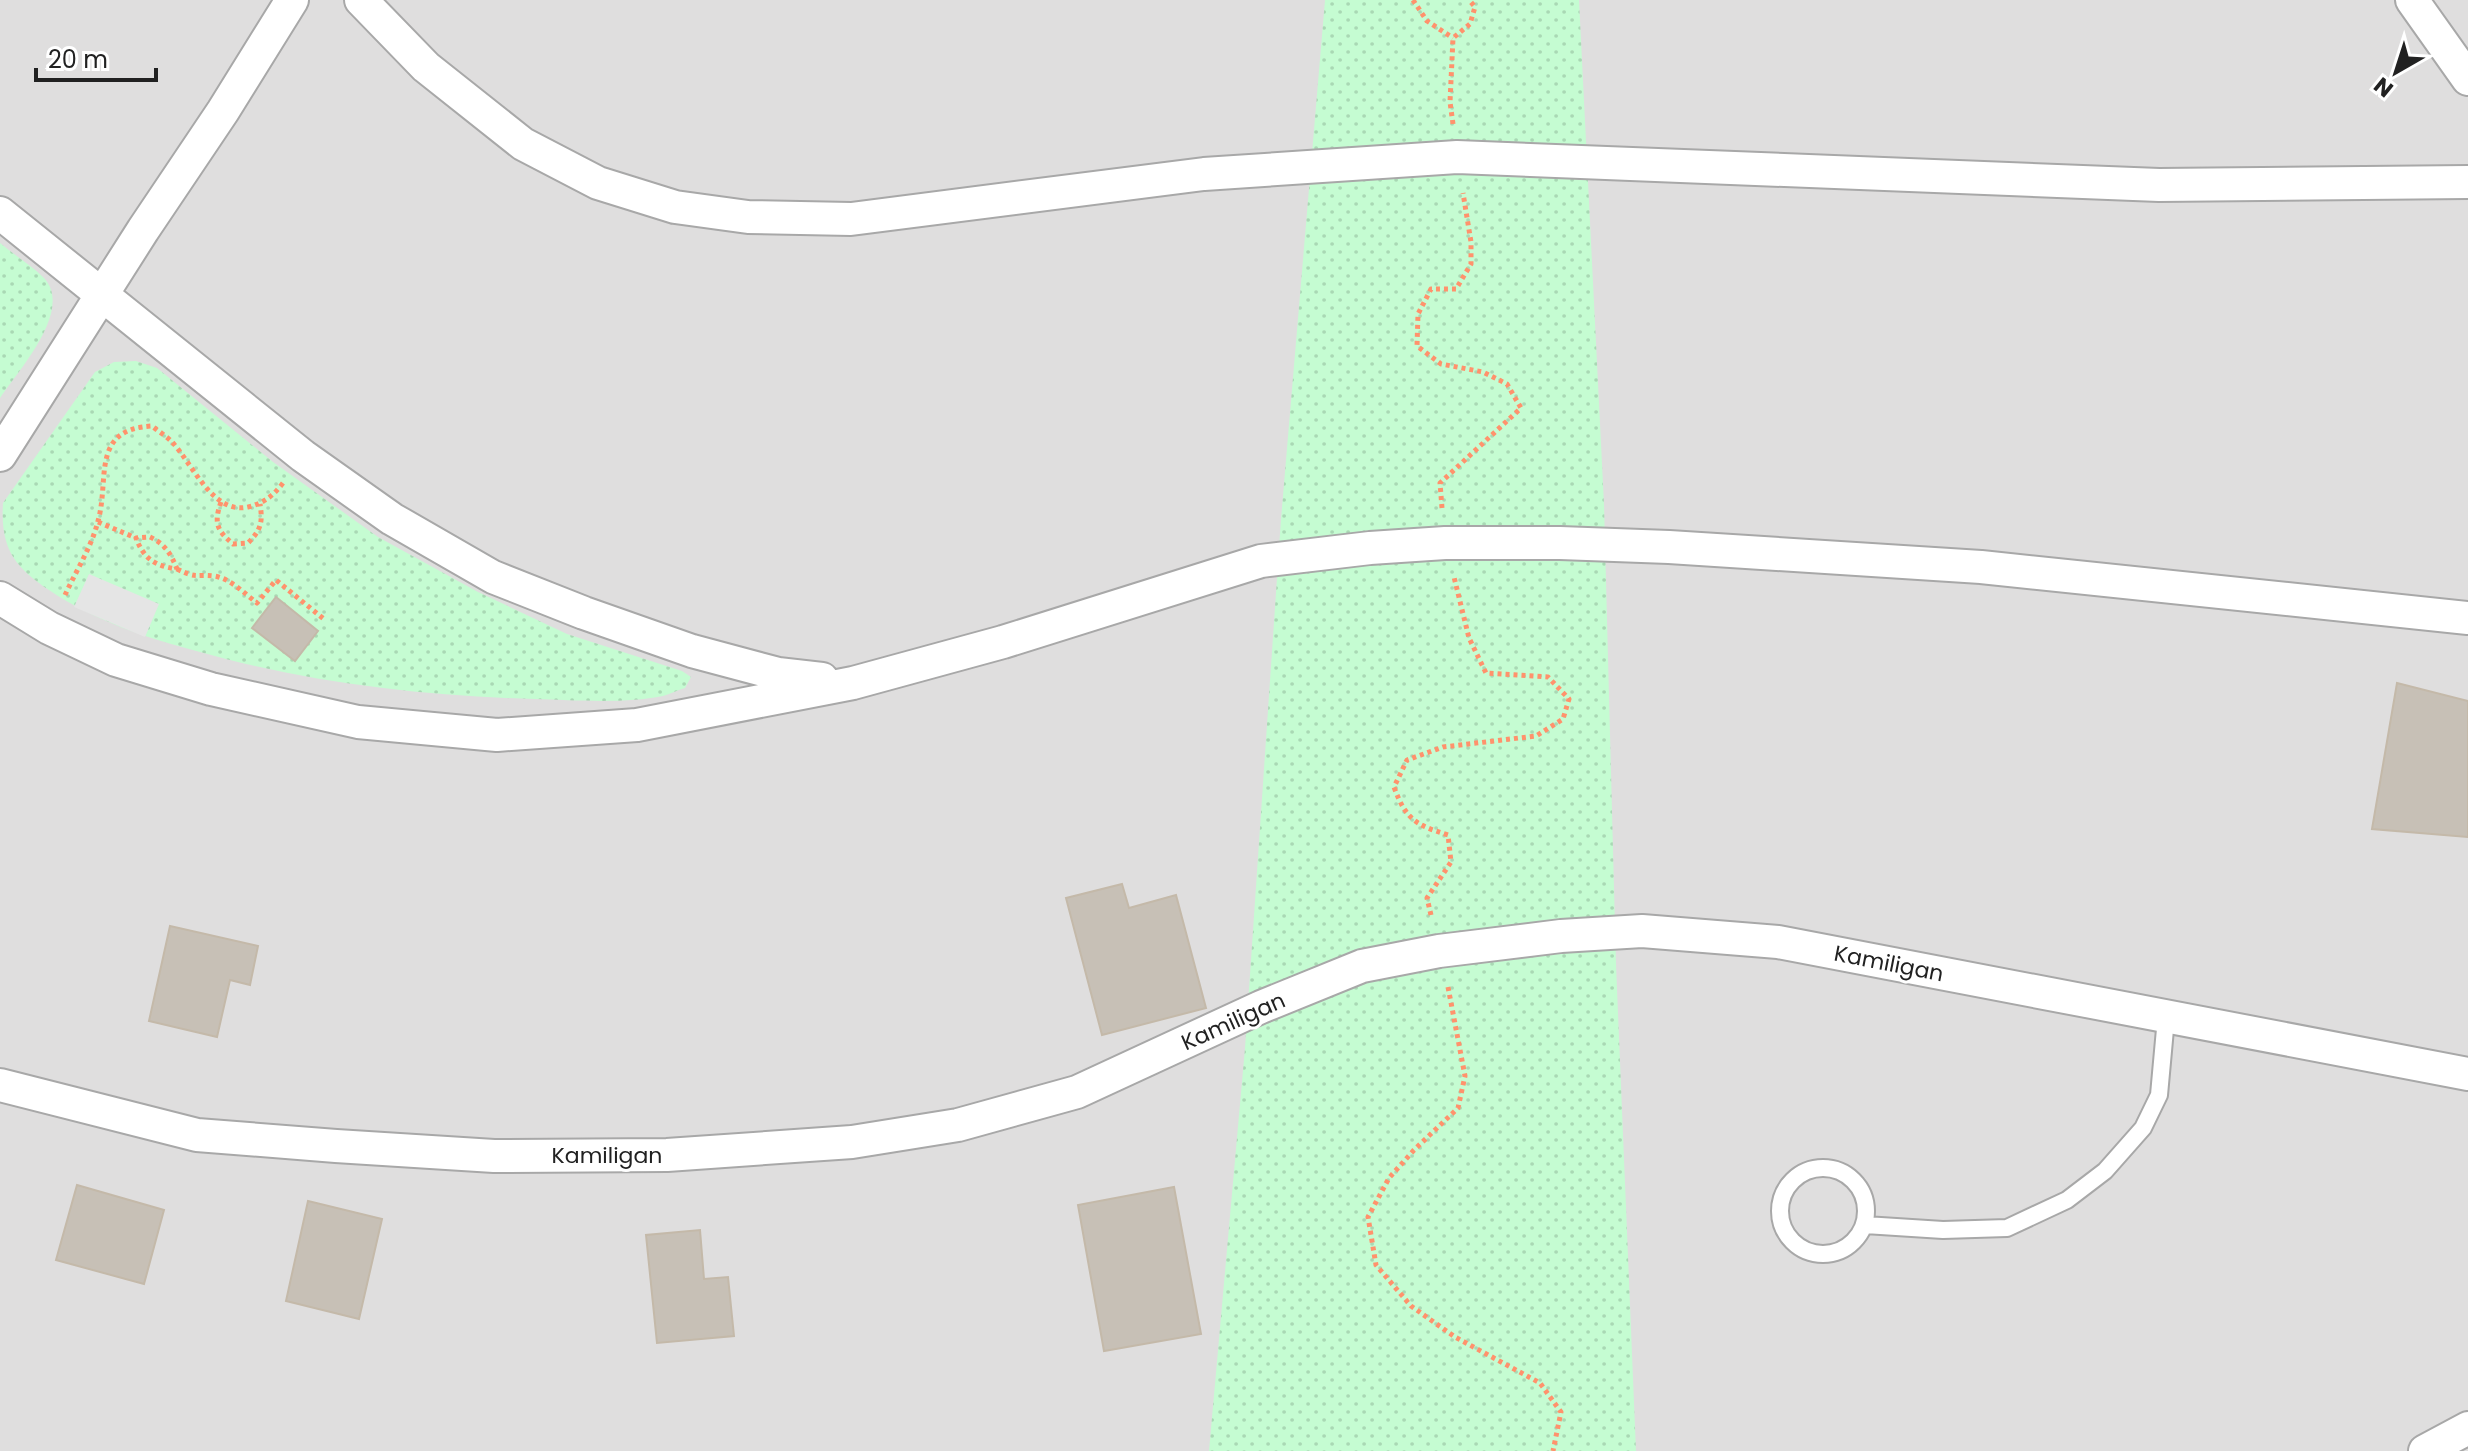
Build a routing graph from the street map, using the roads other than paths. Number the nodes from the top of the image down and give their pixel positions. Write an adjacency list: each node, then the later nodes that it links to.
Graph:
1 (292, 0): 7 (street)
2 (361, 0): 5 (street)
3 (2412, 0): 4 (street)
4 (2468, 79)
5 (2468, 182)
6 (0, 213): 7 (street)
7 (101, 297): 8 (street); 11 (street)
8 (0, 455)
9 (0, 598): 11 (street)
10 (2468, 618): 11 (street)
11 (853, 683)
12 (2166, 1018): 13 (street, Kamiligan); 14 (street, Kamiligan); 15 (lane)
13 (2468, 1074)
14 (0, 1085)
15 (1865, 1225): 15 (lane)
16 (2468, 1428): 17 (street)
17 (2425, 1451)

